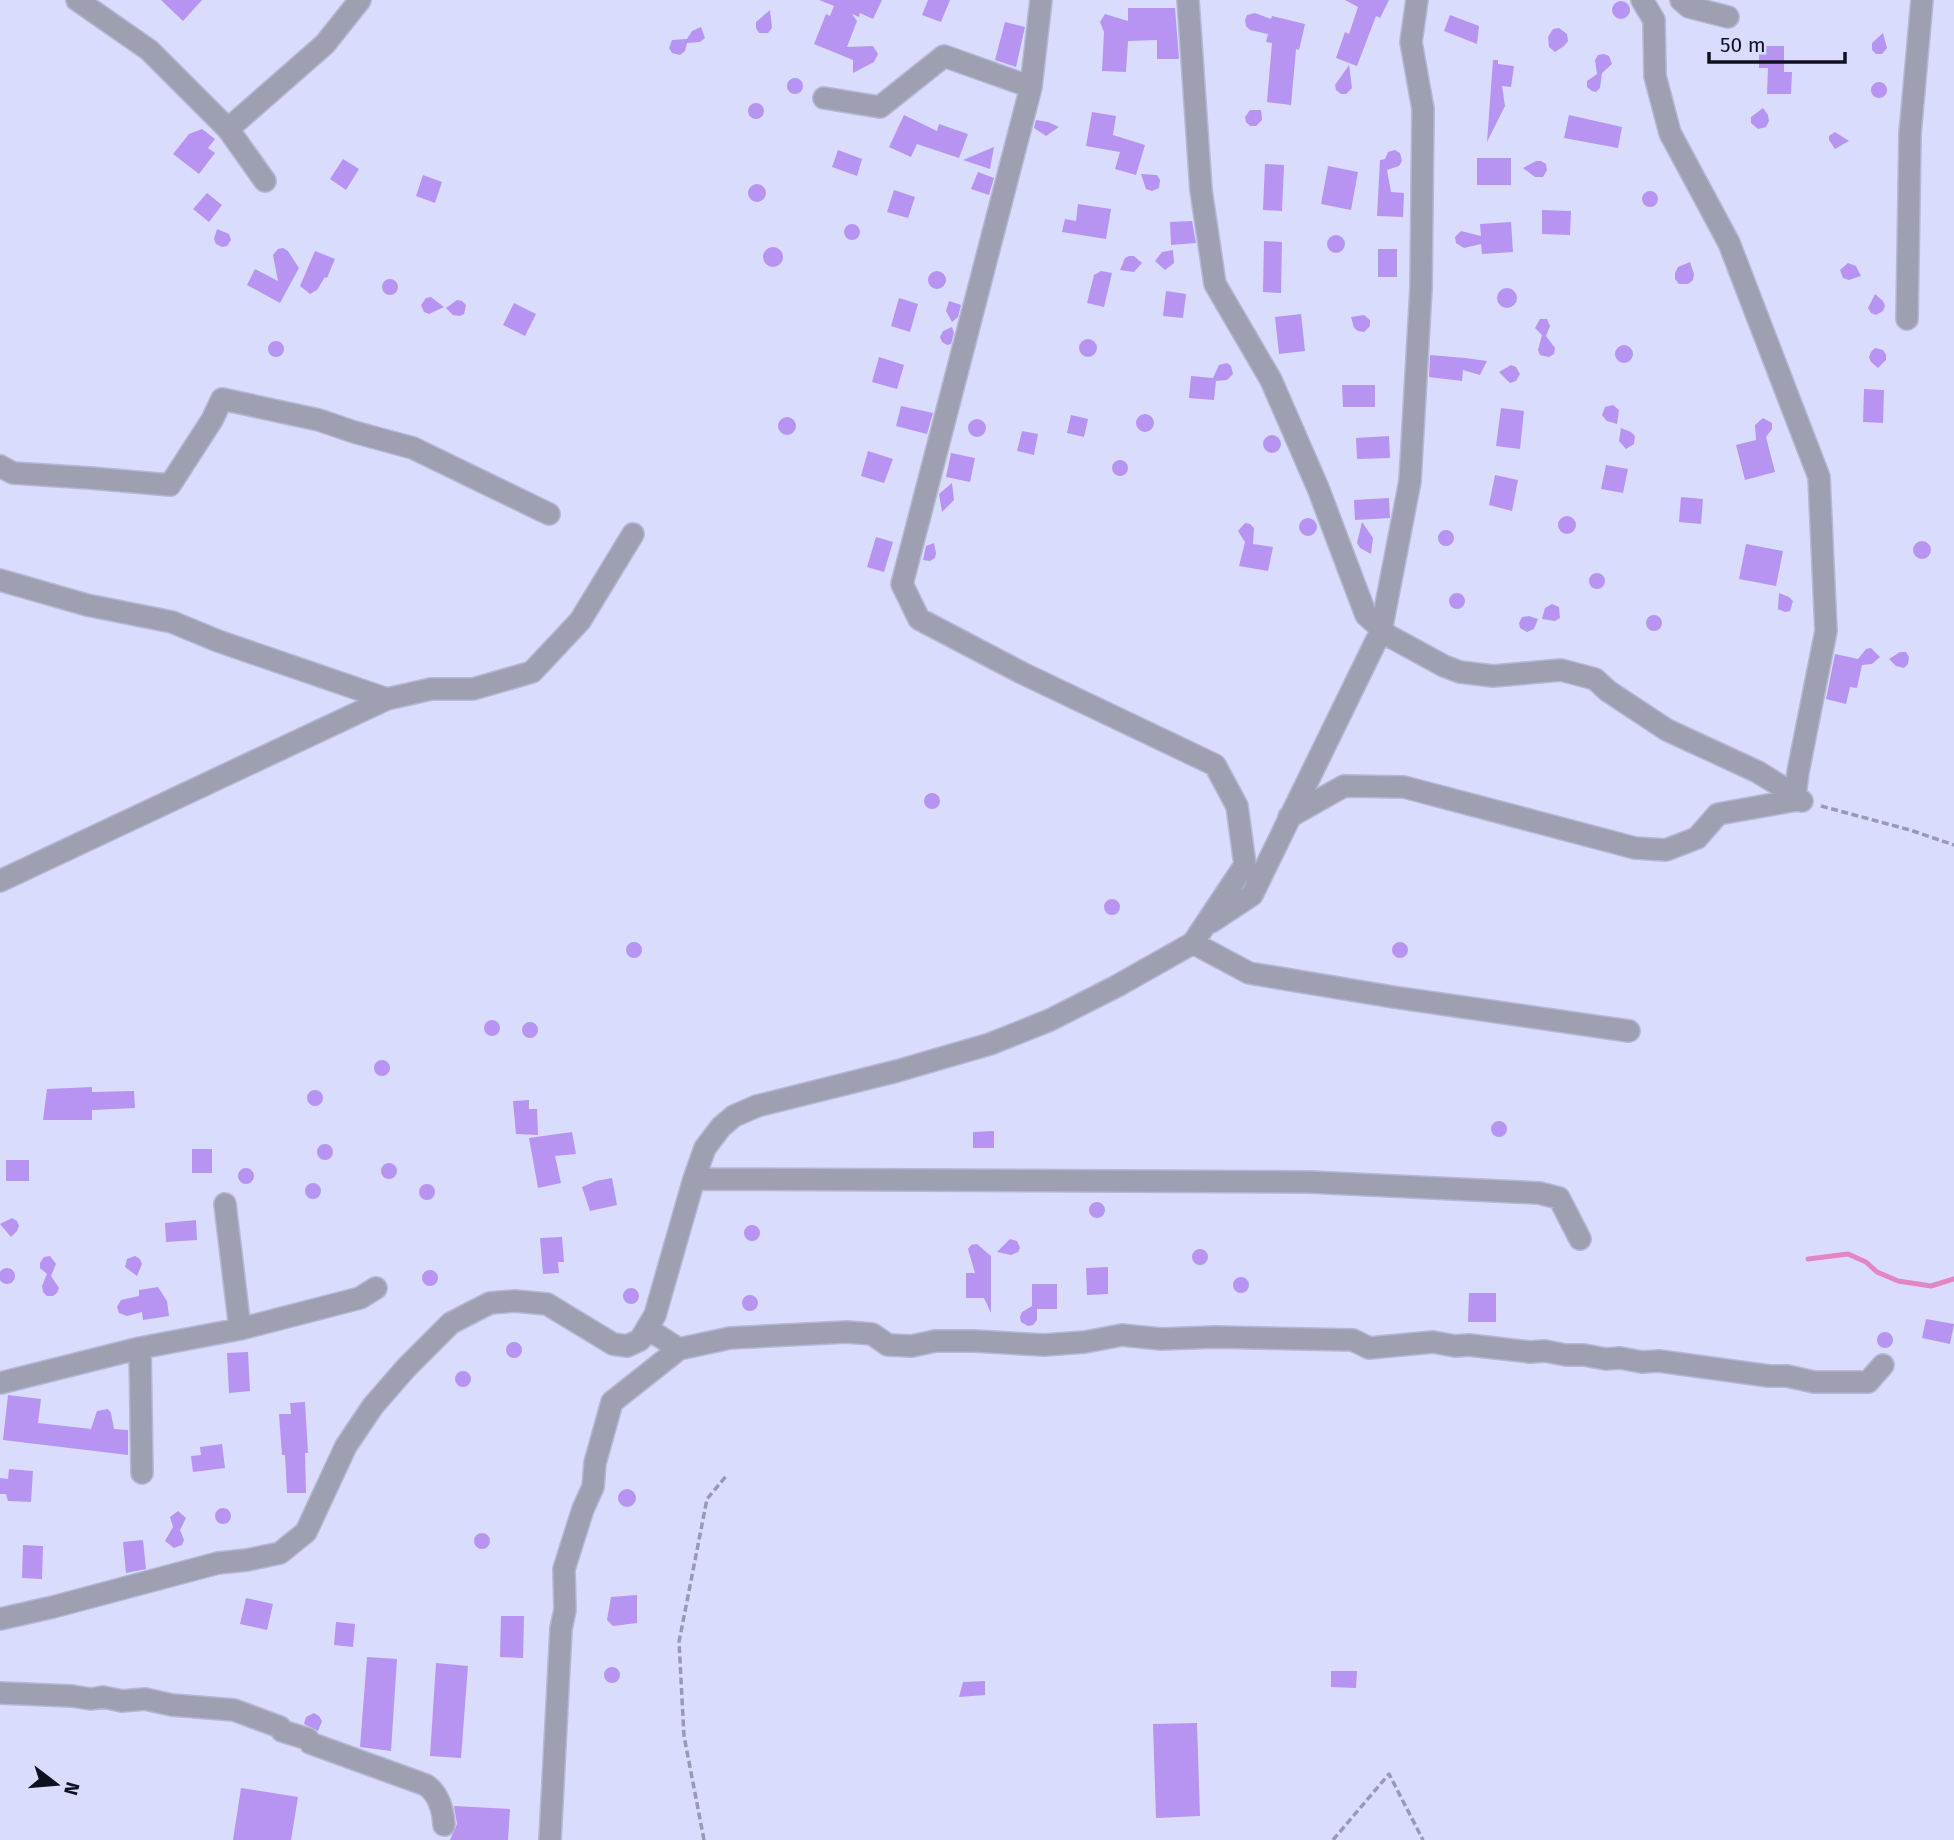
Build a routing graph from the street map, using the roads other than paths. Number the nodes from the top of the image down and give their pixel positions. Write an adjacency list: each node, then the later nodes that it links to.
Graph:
1 (77, 0): 12 (street)
2 (360, 0): 12 (street)
3 (1041, 0): 10 (street)
4 (1188, 0): 19 (street)
5 (1417, 0): 19 (street)
6 (1642, 0): 21 (street)
7 (1681, 0): 9 (street)
8 (1922, 0): 14 (street)
9 (1728, 18)
10 (1031, 87): 11 (street); 24 (street)
11 (824, 98)
12 (228, 129): 13 (street)
13 (265, 181)
14 (1907, 319)
15 (0, 466): 16 (street)
16 (549, 514)
17 (633, 534): 20 (street)
18 (0, 580): 20 (street)
19 (1381, 631): 21 (street); 22 (street)
20 (387, 699): 23 (street)
21 (1798, 799): 22 (street)
22 (1289, 817): 24 (street)
23 (0, 881)
24 (1199, 934): 25 (street); 26 (street)
25 (1629, 1031)
26 (694, 1179): 28 (street); 31 (street)
27 (225, 1204): 30 (street)
28 (1580, 1239)
29 (376, 1288): 30 (street)
30 (240, 1329): 32 (street)
31 (648, 1329): 33 (street); 37 (street)
32 (140, 1348): 35 (street); 36 (street)
33 (679, 1349): 34 (street); 40 (street)
34 (1883, 1365)
35 (0, 1382)
36 (142, 1473)
37 (0, 1619)
38 (0, 1693): 39 (street)
39 (444, 1825)
40 (550, 1840)

